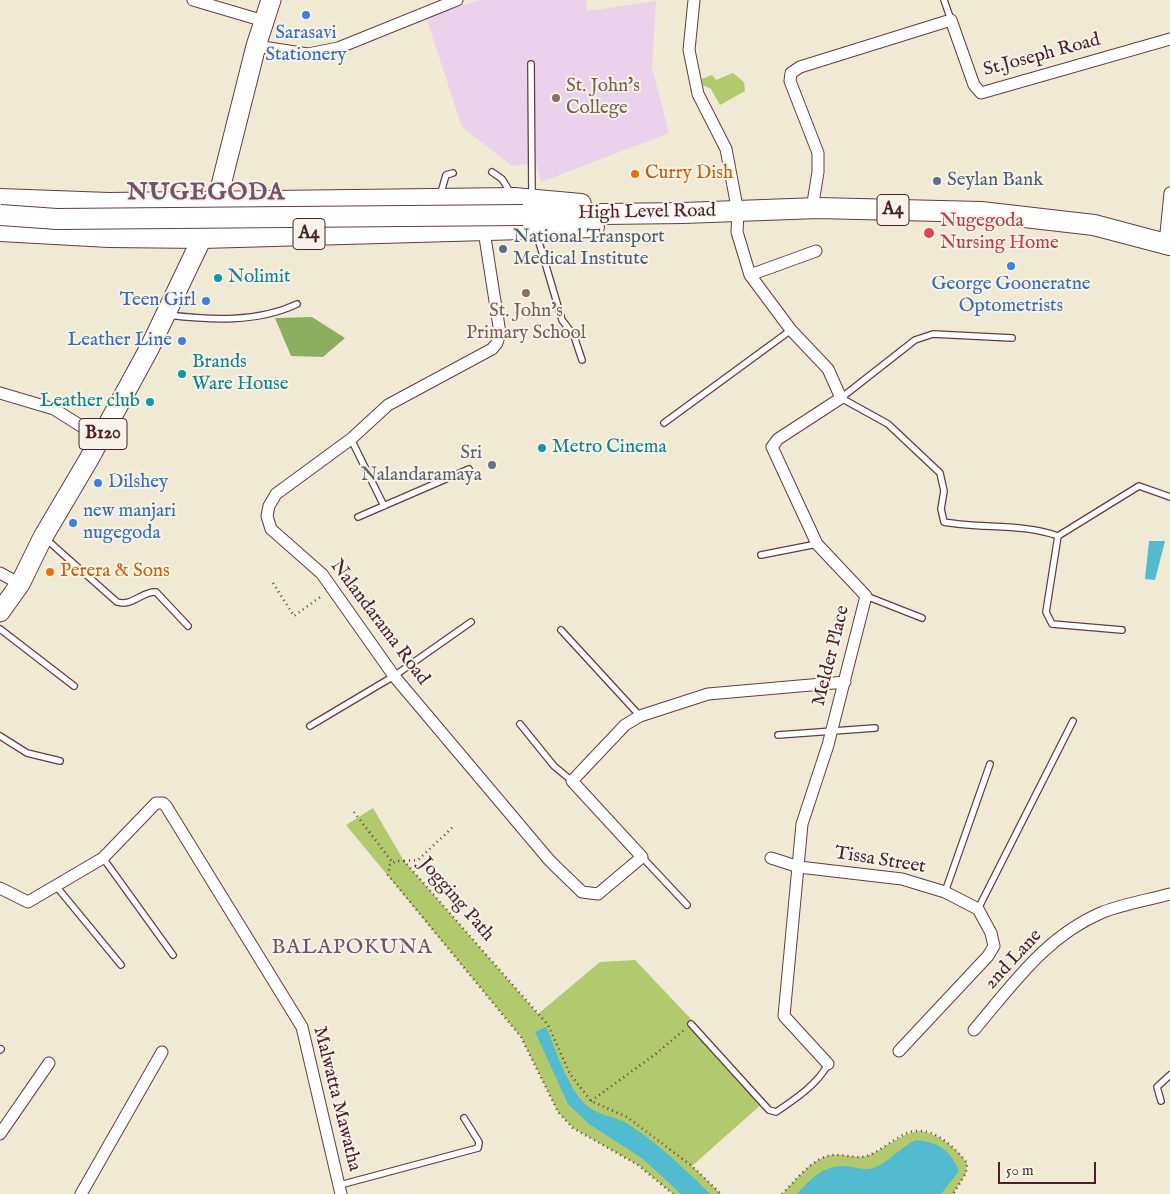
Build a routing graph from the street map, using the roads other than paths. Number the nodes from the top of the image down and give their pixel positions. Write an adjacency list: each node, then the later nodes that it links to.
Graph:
1 (193, 0): 7 (street)
2 (272, 0): 7 (main road, B120)
3 (457, 0): 9 (street)
4 (694, 0): 21 (street)
5 (944, 0): 6 (lane)
6 (951, 20): 8 (street, St.Joseph Road); 20 (street)
7 (264, 21): 9 (main road, B120)
8 (1170, 39)
9 (256, 46): 17 (main road, B120)
10 (531, 64): 19 (lane)
11 (492, 172): 19 (lane)
12 (453, 173): 16 (lane)
13 (1170, 193): 30 (street)
14 (0, 199): 18 (highway, A4)
15 (278, 199): 16 (highway, A4); 17 (highway, A4); 27 (highway)
16 (439, 199): 19 (highway, A4)
17 (217, 201): 18 (highway, A4); 29 (main road, B120)
18 (109, 203): 28 (highway)
19 (523, 204): 22 (highway, High Level Road / A4); 23 (highway, High Level Road / A4, bridge)
20 (812, 209): 21 (highway, High Level Road / A4); 30 (highway, High Level Road / A4)
21 (738, 212): 22 (highway, High Level Road / A4); 32 (street)
22 (614, 214): 24 (highway, A4)
23 (0, 215)
24 (536, 230): 26 (highway, A4); 37 (lane)
25 (0, 231): 28 (highway, A4)
26 (484, 231): 27 (highway, A4); 42 (street, Nalandarama Road)
27 (280, 235): 29 (highway, A4)
28 (109, 237): 29 (highway, A4)
29 (199, 244): 34 (main road, B120)
30 (1168, 244)
31 (816, 251): 32 (street)
32 (750, 275): 35 (street)
33 (297, 304): 34 (lane)
34 (166, 314): 41 (main road, B120)
35 (792, 330): 39 (street); 40 (lane)
36 (1012, 338): 39 (lane)
37 (582, 360)
38 (0, 393): 41 (street)
39 (841, 398): 47 (lane); 49 (street, Melder Place)
40 (664, 424)
41 (100, 438): 48 (main road, B120)
42 (351, 439): 45 (lane); 61 (street, Nalandarama Road)
43 (469, 469): 45 (lane)
44 (1170, 496): 47 (lane)
45 (384, 506): 46 (lane)
46 (358, 517)
47 (1058, 536): 60 (lane)
48 (43, 537): 52 (main road, B120); 57 (lane)
49 (817, 544): 50 (lane); 53 (street, Melder Place)
50 (762, 555)
51 (0, 573): 52 (street)
52 (20, 584): 54 (main road, B120)
53 (866, 596): 55 (lane); 62 (street, Melder Place)
54 (0, 612)
55 (922, 618)
56 (471, 622): 61 (lane)
57 (188, 626)
58 (0, 629): 63 (lane)
59 (561, 630): 64 (lane)
60 (1122, 630)
61 (394, 676): 67 (lane); 75 (street, Nalandarama Road)
62 (845, 682): 64 (street); 69 (street, Melder Place)
63 (74, 686)
64 (640, 716): 74 (street)
65 (1073, 721): 84 (lane)
66 (520, 724): 74 (lane)
67 (310, 726)
68 (875, 728): 69 (lane)
69 (831, 732): 70 (lane); 78 (street, Melder Place)
70 (778, 735)
71 (0, 736): 72 (lane)
72 (60, 760)
73 (990, 764): 81 (lane)
74 (572, 781): 75 (street)
75 (642, 856): 83 (lane)
76 (103, 858): 79 (street, Malwatta Mawatha); 85 (lane); 97 (street, Malwatta Mawatha)
77 (771, 858): 78 (street, Tissa Street)
78 (799, 867): 81 (street, Tissa Street); 92 (street, Melder Place)
79 (56, 886): 80 (street, Malwatta Mawatha); 86 (lane)
80 (0, 888)
81 (945, 892): 84 (street, Tissa Street)
82 (1170, 894): 88 (street, 2nd Lane)
83 (687, 905)
84 (978, 909): 89 (street)
85 (173, 955)
86 (121, 965)
87 (691, 1024): 92 (lane)
88 (974, 1030)
89 (899, 1051)
90 (162, 1052): 98 (street)
91 (49, 1063): 96 (street)
92 (828, 1064)
93 (1170, 1076): 94 (lane)
94 (1161, 1101)
95 (464, 1118): 97 (lane)
96 (0, 1134)
97 (341, 1190)
98 (81, 1194)

